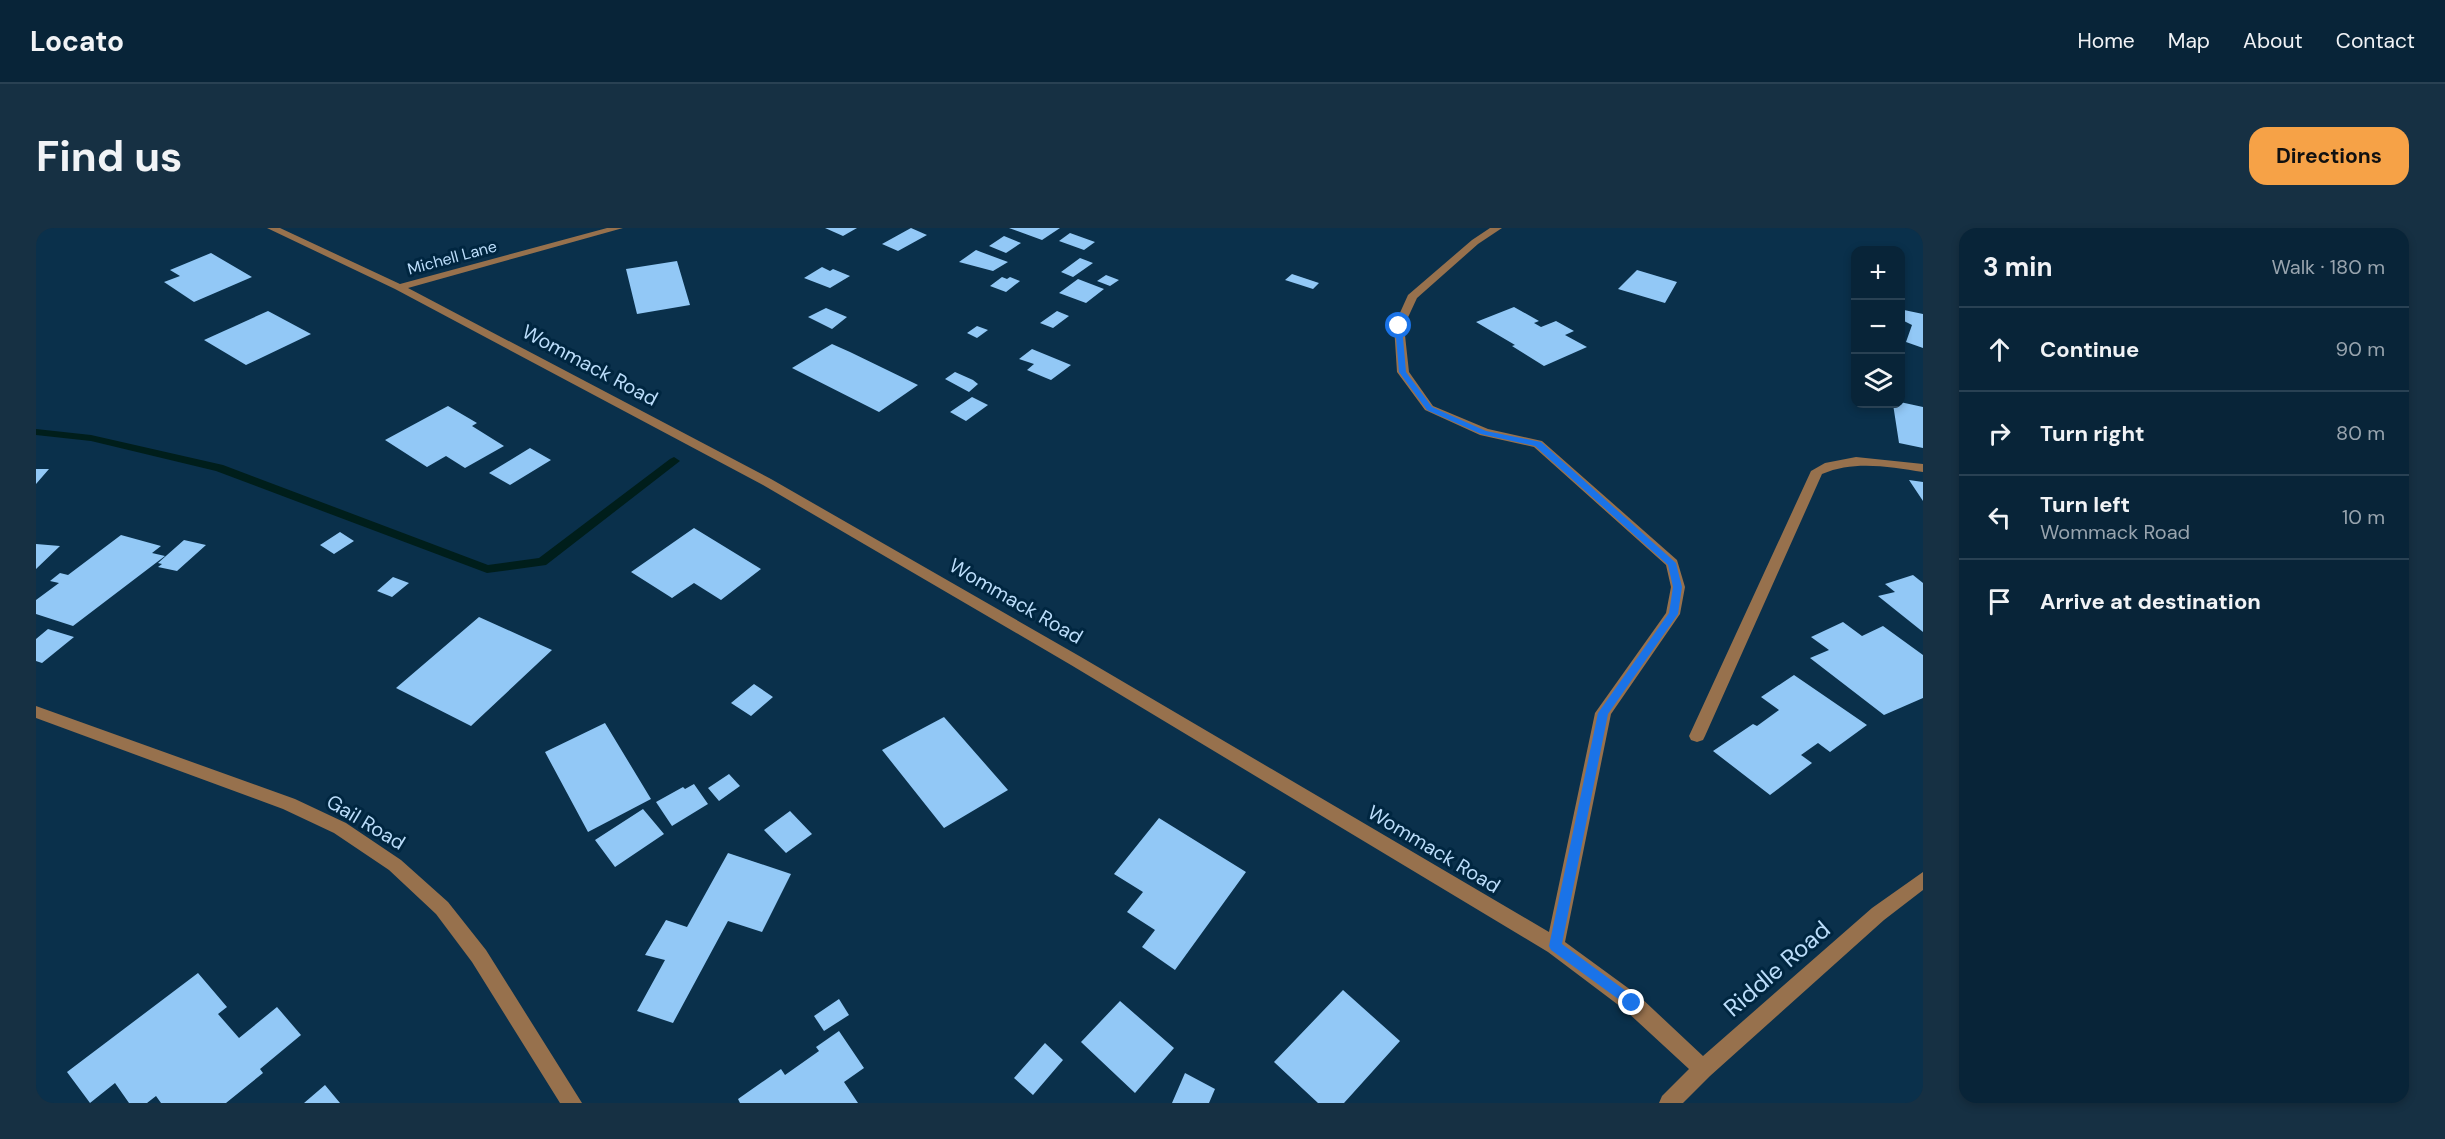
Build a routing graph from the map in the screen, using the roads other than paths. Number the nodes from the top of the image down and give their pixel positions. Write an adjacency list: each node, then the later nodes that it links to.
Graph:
1 (272, 228): 4 (street, Wommack Road)
2 (618, 228): 4 (street, Michell Lane)
3 (1497, 228): 9 (street)
4 (399, 287): 9 (street, Wommack Road)
5 (1923, 468): 7 (street)
6 (36, 712): 11 (street, Gail Road)
7 (1697, 736)
8 (1923, 880): 10 (street, Riddle Road)
9 (1555, 946): 10 (street, Wommack Road)
10 (1703, 1069): 12 (street, Riddle Road)
11 (572, 1103)
12 (1669, 1103)

